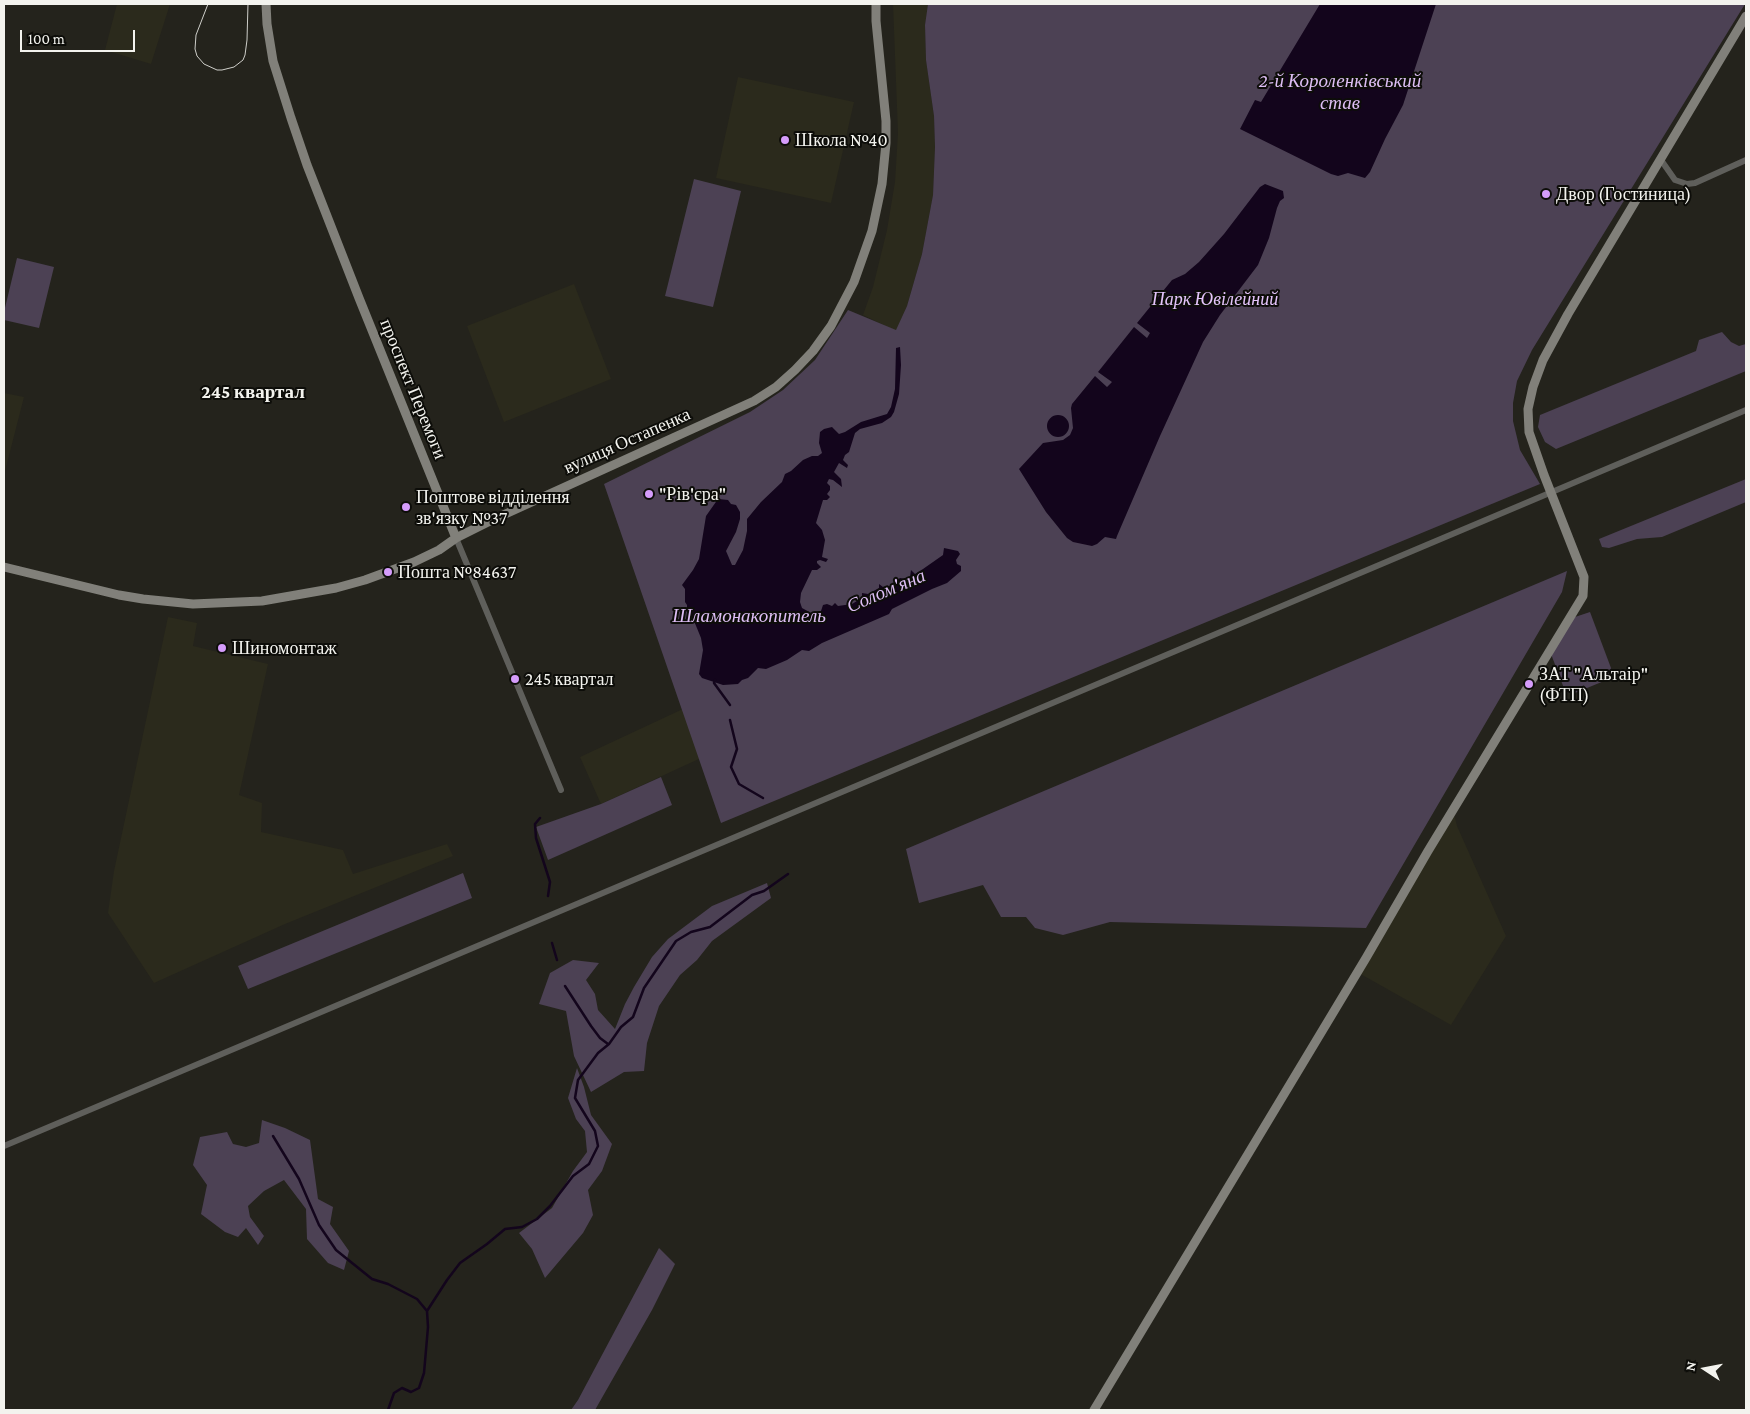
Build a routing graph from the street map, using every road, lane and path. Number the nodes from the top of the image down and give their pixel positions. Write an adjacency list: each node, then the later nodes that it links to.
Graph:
1 (266, 4): 8 (street, проспект Перемоги)
2 (876, 4): 8 (street, вулиця Остапенка)
3 (1746, 16): 4 (street)
4 (1661, 160): 5 (street); 7 (street)
5 (1746, 160)
6 (1746, 410): 7 (street)
7 (1551, 493): 11 (street); 12 (street)
8 (456, 538): 9 (street, вулиця Остапенка); 10 (street, проспект Перемоги)
9 (4, 567)
10 (561, 790)
11 (4, 1146)
12 (1094, 1410)

